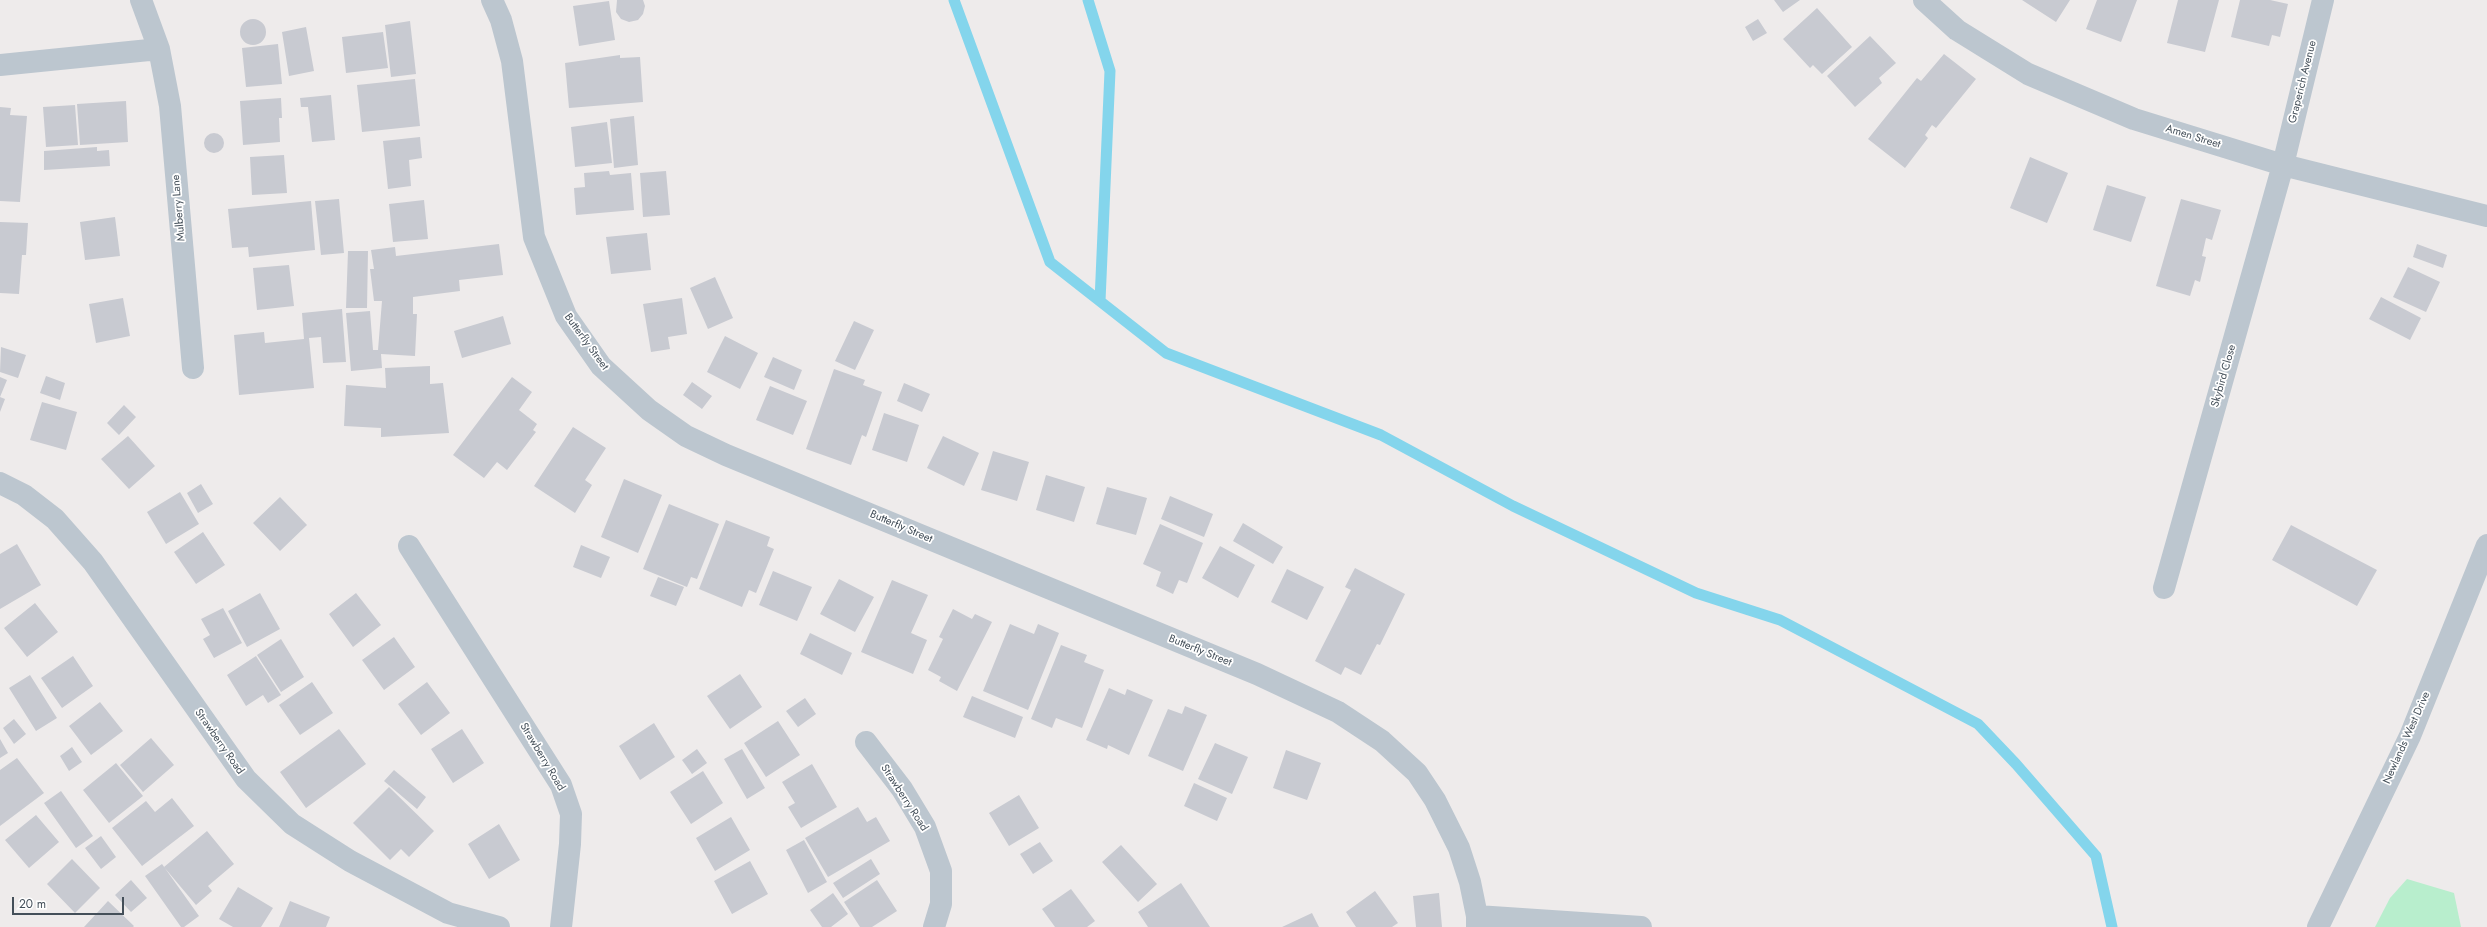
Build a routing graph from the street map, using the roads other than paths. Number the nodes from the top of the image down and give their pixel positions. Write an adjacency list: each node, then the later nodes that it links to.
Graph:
1 (141, 0): 5 (street, Mulberry Lane)
2 (492, 0): 15 (street, Butterfly Street)
3 (1924, 0): 7 (street, Amen Street)
4 (2323, 0): 7 (street, Graperich Avenue)
5 (159, 49): 6 (street); 9 (street, Mulberry Lane)
6 (0, 65)
7 (2283, 165): 8 (street, Amen Street); 13 (street, Skybird Close)
8 (2487, 216)
9 (193, 368)
10 (0, 483): 16 (street, Strawberry Road)
11 (2487, 545): 20 (street, Newlands West Drive)
12 (409, 546): 17 (street, Strawberry Road)
13 (2164, 588)
14 (866, 742): 18 (street, Strawberry Road)
15 (1477, 922): 19 (street, Butterfly Street)
16 (499, 927)
17 (561, 927)
18 (934, 927)
19 (1641, 927)
20 (2318, 927)

